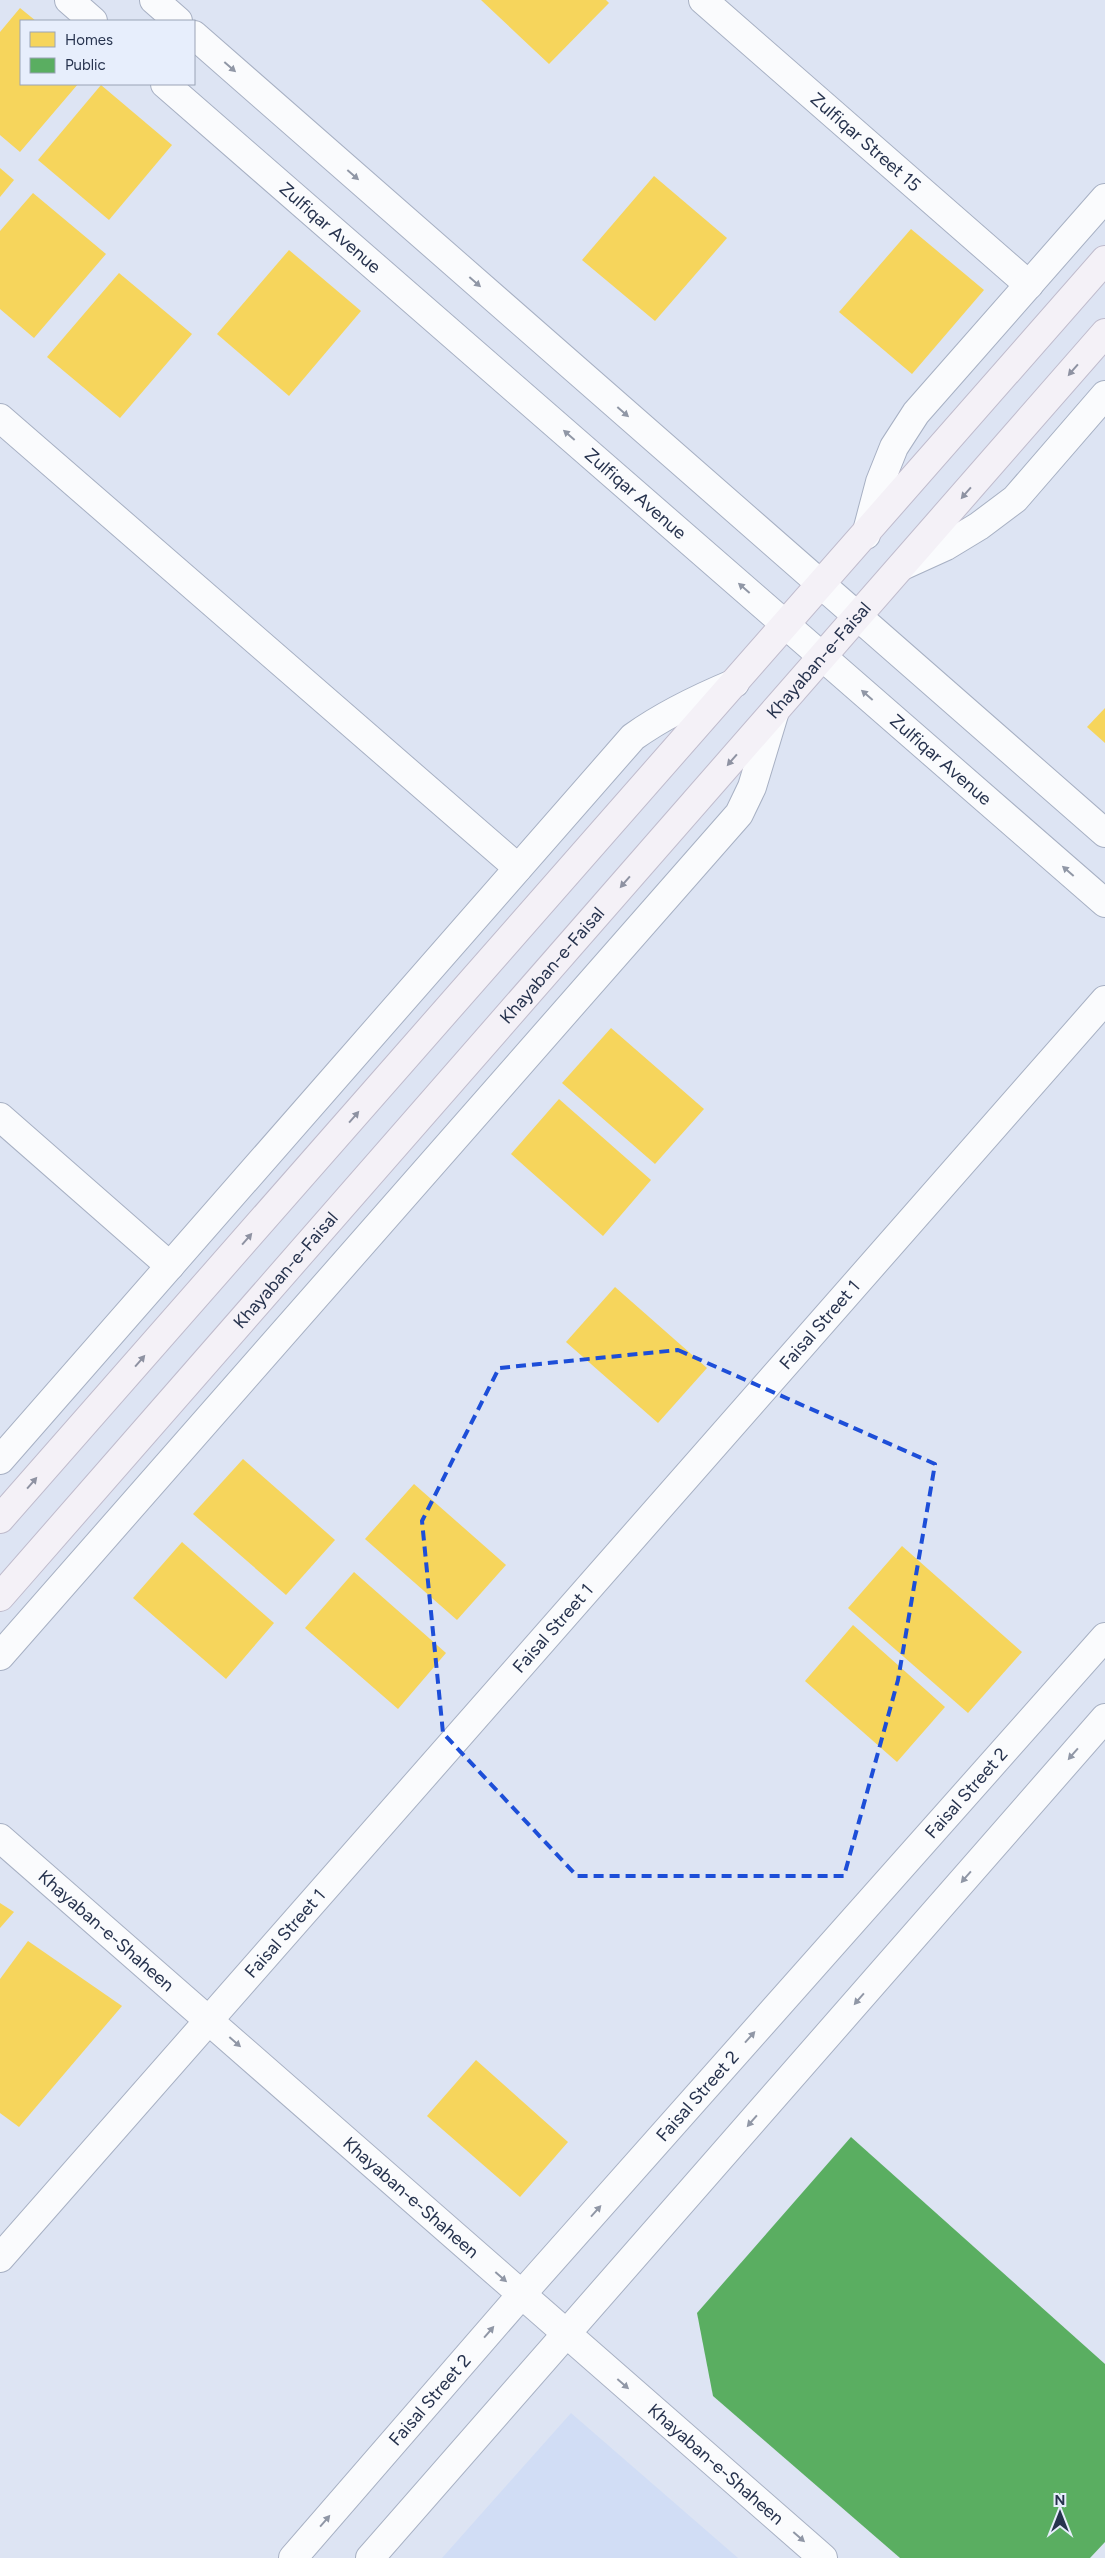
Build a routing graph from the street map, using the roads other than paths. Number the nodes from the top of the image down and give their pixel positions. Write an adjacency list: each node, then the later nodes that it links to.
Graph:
1 (69, 0): 4 (street)
2 (154, 0): 5 (street)
3 (703, 0): 10 (street, Zulfiqar Street 15)
4 (92, 20)
5 (177, 20)
6 (195, 36): 16 (street, one-way to 16)
7 (166, 85): 18 (street, Zulfiqar Avenue, one-way to 7)
8 (1105, 198): 10 (street)
9 (1105, 260): 14 (main road)
10 (1029, 285): 14 (street)
11 (1105, 334): 15 (main road, Khayaban-e-Faisal, one-way to 15)
12 (1105, 395): 15 (street)
13 (0, 418): 23 (street)
14 (866, 535): 16 (main road)
15 (902, 566): 17 (main road, Khayaban-e-Faisal)
16 (821, 586): 17 (street); 18 (main road)
17 (857, 617): 19 (main road, Khayaban-e-Faisal); 22 (street)
18 (786, 625): 19 (street, Zulfiqar Avenue); 20 (main road)
19 (823, 656): 21 (main road, Khayaban-e-Faisal); 24 (street, Zulfiqar Avenue, one-way to 19)
20 (736, 683): 23 (street); 29 (main road, one-way to 20)
21 (775, 711): 30 (main road, Khayaban-e-Faisal, one-way to 30); 32 (street)
22 (1105, 833)
23 (518, 868): 27 (street)
24 (1105, 903)
25 (1105, 1000): 35 (street, Faisal Street 1)
26 (0, 1117): 27 (street)
27 (170, 1266): 28 (street)
28 (0, 1460)
29 (0, 1519)
30 (0, 1597)
31 (1105, 1637): 37 (street, Faisal Street 2, one-way to 31)
32 (0, 1656)
33 (1105, 1718): 38 (street, one-way to 38)
34 (0, 1838): 35 (street, Khayaban-e-Shaheen)
35 (208, 2019): 36 (street, Faisal Street 1); 37 (street, Khayaban-e-Shaheen, one-way to 37)
36 (0, 2258)
37 (521, 2295): 38 (street, Khayaban-e-Shaheen); 40 (street, Faisal Street 2, one-way to 37)
38 (566, 2334): 39 (street, Khayaban-e-Shaheen, one-way to 39); 41 (street)
39 (821, 2557)
40 (293, 2558)
41 (370, 2558)

